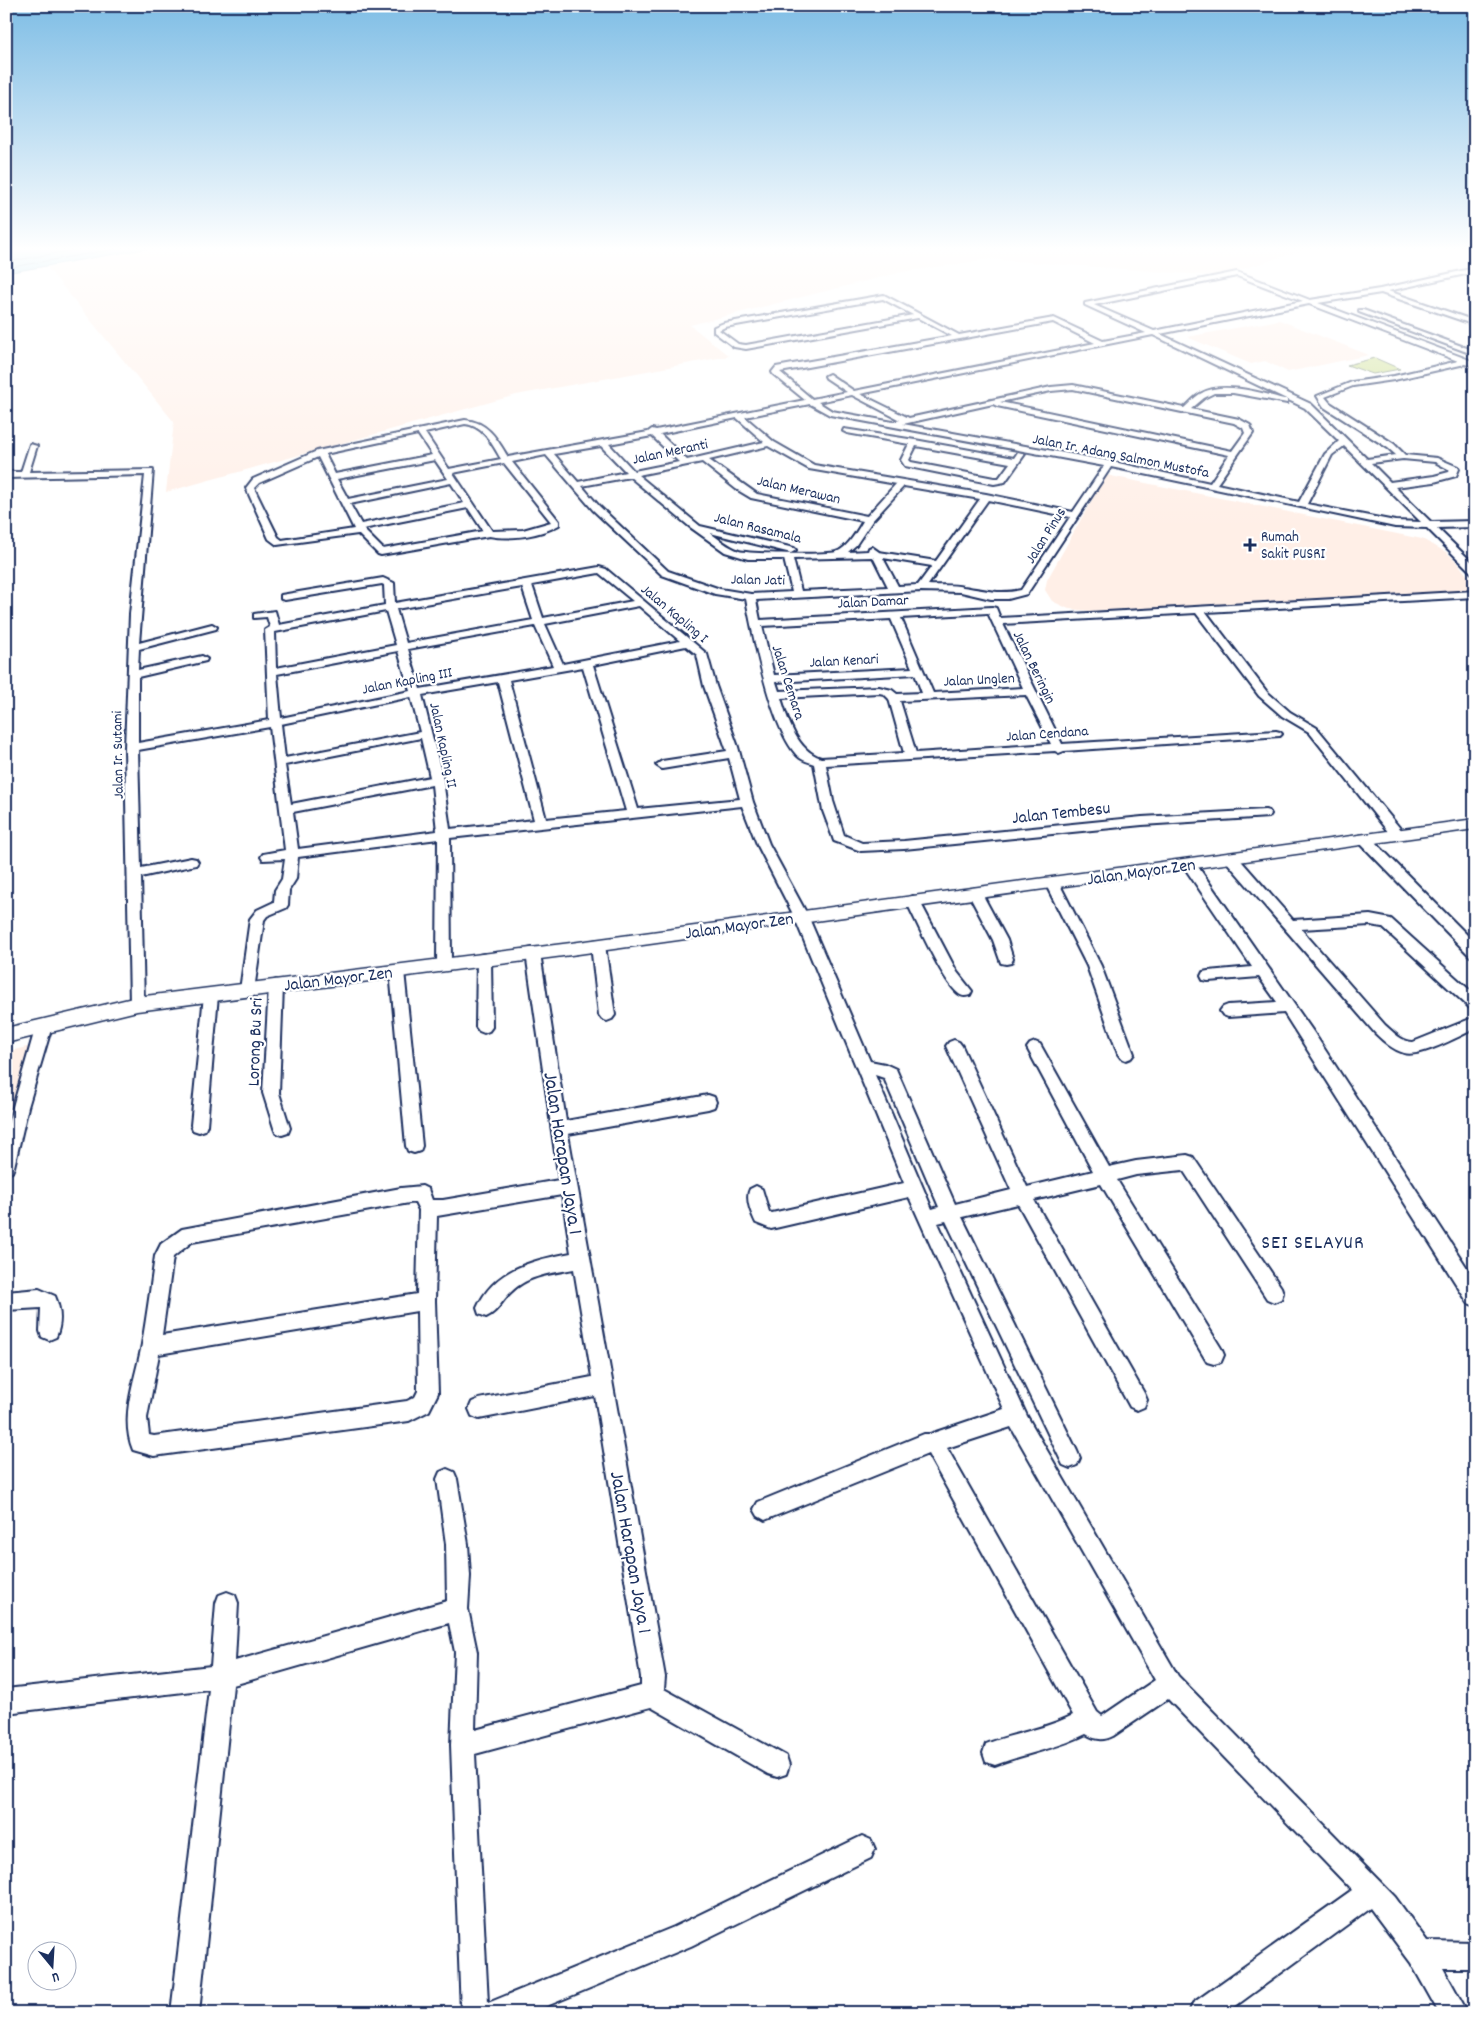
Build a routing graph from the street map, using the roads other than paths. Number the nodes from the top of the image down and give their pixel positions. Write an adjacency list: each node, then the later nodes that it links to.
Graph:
1 (728, 340): 2 (street)
2 (784, 340)
3 (940, 340): 20 (street, Jalan Ir. Adang Salmon Mustofa)
4 (1096, 340): 9 (street)
5 (1118, 340): 9 (street)
6 (1168, 340): 17 (street)
7 (1411, 340): 14 (street)
8 (1441, 340): 11 (street)
9 (1102, 343): 12 (street)
10 (1011, 353): 12 (street)
11 (1475, 353)
12 (1020, 359): 18 (street)
13 (1475, 359): 14 (street)
14 (1466, 361): 15 (street); 43 (street)
15 (1475, 365)
16 (829, 376): 18 (street)
17 (1278, 392): 19 (street); 22 (street)
18 (853, 393): 20 (street); 26 (street)
19 (1266, 398): 22 (street); 24 (street)
20 (810, 401): 25 (street); 27 (street, Jalan Ir. Adang Salmon Mustofa)
21 (993, 403): 23 (street); 24 (street); 42 (street)
22 (1308, 406): 34 (street)
23 (958, 410): 26 (street); 33 (street)
24 (1186, 410): 42 (street)
25 (738, 415): 30 (street); 35 (street)
26 (909, 421): 28 (street)
27 (877, 422): 28 (street, Jalan Ir. Adang Salmon Mustofa); 32 (street)
28 (890, 425): 33 (street, Jalan Ir. Adang Salmon Mustofa)
29 (420, 432): 41 (street); 44 (street); 46 (street)
30 (652, 432): 37 (street); 49 (street)
31 (847, 432): 32 (street)
32 (867, 434): 36 (street)
33 (936, 434): 39 (street, Jalan Ir. Adang Salmon Mustofa)
34 (1345, 441): 48 (street); 64 (street)
35 (769, 442): 45 (street, Jalan Meranti); 57 (street)
36 (914, 442): 47 (street); 47 (street)
37 (603, 443): 40 (street); 53 (street, Jalan Rasamala)
38 (32, 446): 52 (street)
39 (1024, 450): 47 (street); 50 (street, Jalan Ir. Adang Salmon Mustofa)
40 (548, 452): 46 (street); 58 (street, Jalan Jati)
41 (320, 453): 55 (street); 70 (street)
42 (1235, 454): 60 (street)
43 (1403, 456): 48 (street); 59 (street)
44 (437, 457): 51 (street); 55 (street)
45 (703, 459): 49 (street, Jalan Meranti); 66 (street, Jalan Merawan)
46 (506, 460): 51 (street); 71 (street)
47 (1015, 461)
48 (1362, 462): 59 (street)
49 (685, 463): 53 (street, Jalan Meranti)
50 (1108, 464): 60 (street, Jalan Ir. Adang Salmon Mustofa); 65 (street, Jalan Pinus)
51 (447, 472): 56 (street)
52 (24, 474): 54 (street); 99 (street, Jalan Ir. Sutami)
53 (632, 474): 58 (street, Jalan Meranti); 68 (street, Jalan Rasamala)
54 (6, 475)
55 (332, 477): 62 (street)
56 (453, 480): 62 (street); 63 (street)
57 (902, 483): 61 (street); 66 (street)
58 (576, 485): 84 (street, Jalan Jati)
59 (1388, 485): 69 (street)
60 (1212, 486): 64 (street, Jalan Ir. Adang Salmon Mustofa)
61 (986, 497): 65 (street); 77 (street)
62 (345, 502): 70 (street)
63 (470, 505): 70 (street); 71 (street)
64 (1302, 505): 69 (street, Jalan Ir. Adang Salmon Mustofa)
65 (1075, 515): 85 (street, Jalan Pinus)
66 (869, 519): 72 (street)
67 (1475, 524): 69 (street, Jalan Ir. Adang Salmon Mustofa)
68 (693, 525): 75 (street, Jalan Rasamala); 76 (street, Jalan Rasamala)
69 (1429, 525): 78 (street)
70 (359, 529): 71 (street)
71 (490, 533)
72 (853, 543): 73 (street); 74 (street)
73 (841, 553): 74 (street); 76 (street)
74 (876, 554): 77 (street); 81 (street)
75 (788, 556): 76 (street, Jalan Rasamala); 82 (street)
76 (810, 556)
77 (939, 564): 80 (street)
78 (1475, 571)
79 (526, 583): 87 (street, Jalan Kapling I); 88 (street, Jalan Kapling I); 94 (street)
80 (920, 588): 81 (street, Jalan Jati); 85 (street, Jalan Jati)
81 (895, 590): 82 (street, Jalan Jati)
82 (797, 594): 84 (street, Jalan Jati)
83 (1475, 594): 90 (street)
84 (751, 596): 95 (street, Jalan Cemara)
85 (991, 596): 89 (street, Jalan Beringin)
86 (285, 597): 88 (street, Jalan Kapling II)
87 (639, 603): 94 (street); 98 (street, Jalan Kapling I)
88 (390, 607): 97 (street, Jalan Kapling I); 100 (street, Jalan Kapling II)
89 (992, 610): 91 (street, Jalan Damar); 93 (street, Jalan Beringin)
90 (1199, 610): 93 (street); 132 (street)
91 (895, 615): 95 (street, Jalan Damar); 104 (street)
92 (258, 616): 97 (street)
93 (996, 621): 109 (street, Jalan Beringin)
94 (539, 622): 100 (street); 103 (street)
95 (756, 623): 108 (street, Jalan Cemara)
96 (212, 627): 99 (street)
97 (275, 628): 105 (street)
98 (688, 642): 102 (street, Jalan Kapling III); 119 (street, Jalan Kapling I)
99 (134, 647): 106 (street, Jalan Ir. Sutami)
100 (402, 647): 105 (street); 110 (street, Jalan Kapling II)
101 (202, 659): 106 (street)
102 (587, 663): 103 (street, Jalan Kapling III); 127 (street)
103 (559, 668): 107 (street, Jalan Kapling III)
104 (918, 671): 108 (street, Jalan Kenari); 112 (street)
105 (271, 672): 114 (street)
106 (133, 675): 117 (street, Jalan Ir. Sutami)
107 (503, 679): 110 (street, Jalan Kapling III); 129 (street)
108 (770, 679): 111 (street, Jalan Cemara)
109 (1030, 691): 112 (street, Jalan Unglen); 118 (street, Jalan Beringin)
110 (416, 693): 114 (street, Jalan Kapling III); 115 (street, Jalan Kapling II)
111 (775, 695): 113 (street); 121 (street, Jalan Cemara)
112 (929, 696): 113 (street, Jalan Unglen)
113 (894, 698): 120 (street)
114 (276, 722): 117 (street, Jalan Kapling III); 122 (street)
115 (425, 734): 122 (street); 124 (street, Jalan Kapling II)
116 (1276, 734): 118 (street, Jalan Cendana)
117 (132, 748): 139 (street, Jalan Ir. Sutami)
118 (1059, 748): 120 (street, Jalan Cendana)
119 (734, 754): 123 (street); 125 (street, Jalan Kapling I)
120 (911, 757): 121 (street, Jalan Cendana)
121 (820, 762): 128 (street, Jalan Tembesu)
122 (279, 763): 126 (street)
123 (662, 765)
124 (437, 780): 126 (street); 131 (street, Jalan Kapling II)
125 (747, 802): 127 (street); 143 (street, Jalan Kapling I)
126 (286, 809): 134 (street)
127 (633, 813): 129 (street)
128 (1265, 814)
129 (541, 823): 131 (street)
130 (1475, 824): 132 (street, Jalan Mayor Zen)
131 (444, 834): 134 (street); 150 (street, Jalan Kapling II)
132 (1398, 835): 133 (street, Jalan Mayor Zen)
133 (1364, 839): 136 (street, Jalan Mayor Zen); 146 (street)
134 (292, 853): 135 (street); 155 (street)
135 (268, 857)
136 (1231, 858): 138 (street, Jalan Mayor Zen); 144 (street)
137 (191, 862): 139 (street)
138 (1189, 864): 140 (street, Jalan Mayor Zen); 152 (street)
139 (136, 874): 158 (street, Jalan Ir. Sutami)
140 (1052, 883): 141 (street, Jalan Mayor Zen); 169 (street)
141 (975, 893): 142 (street, Jalan Mayor Zen); 149 (street)
142 (913, 901): 143 (street, Jalan Mayor Zen); 156 (street)
143 (801, 916): 145 (street, Jalan Mayor Zen); 170 (street, Jalan Kapling I)
144 (1290, 925): 159 (street); 163 (street)
145 (598, 945): 147 (street, Jalan Mayor Zen); 162 (street)
146 (1475, 952)
147 (533, 953): 148 (street, Jalan Mayor Zen); 174 (street, Jalan Harapan Jaya 1)
148 (484, 959): 150 (street, Jalan Mayor Zen); 165 (street)
149 (1006, 959)
150 (444, 964): 151 (street, Jalan Mayor Zen)
151 (398, 971): 154 (street, Jalan Mayor Zen); 175 (street)
152 (1263, 971): 153 (street); 160 (street)
153 (1208, 976)
154 (276, 986): 155 (street, Jalan Mayor Zen); 173 (street, Lorong Bu Sri)
155 (247, 990): 157 (street, Jalan Mayor Zen)
156 (965, 991)
157 (211, 995): 158 (street, Jalan Mayor Zen); 172 (street)
158 (137, 1004): 164 (street, Jalan Mayor Zen)
159 (1475, 1004)
160 (1288, 1007): 161 (street); 187 (street)
161 (1228, 1011)
162 (608, 1015)
163 (1475, 1023)
164 (44, 1026): 166 (street, Jalan Mayor Zen); 176 (street)
165 (484, 1027)
166 (6, 1036)
167 (954, 1046): 181 (street)
168 (1035, 1048): 177 (street)
169 (1126, 1054)
170 (864, 1067): 179 (street, Jalan Kapling I); 183 (street)
171 (708, 1102): 174 (street)
172 (199, 1124)
173 (282, 1128)
174 (559, 1129): 178 (street, Jalan Harapan Jaya 1)
175 (414, 1146)
176 (6, 1167)
177 (1105, 1176): 181 (street); 186 (street); 193 (street)
178 (570, 1186): 182 (street); 185 (street, Jalan Harapan Jaya 1)
179 (914, 1188): 180 (street); 184 (street, Jalan Kapling I)
180 (756, 1194)
181 (1022, 1195): 183 (street); 195 (street)
182 (428, 1208): 189 (street); 192 (street)
183 (950, 1212): 184 (street); 199 (street)
184 (927, 1218): 197 (street, Jalan Kapling I)
185 (581, 1259): 190 (street); 194 (street, Jalan Harapan Jaya 1)
186 (1274, 1293)
187 (1475, 1297)
188 (6, 1301): 191 (street)
189 (426, 1301): 192 (street); 192 (street)
190 (486, 1308)
191 (49, 1331)
192 (151, 1346)
193 (1214, 1355)
194 (603, 1385): 196 (street); 206 (street, Jalan Harapan Jaya 1)
195 (1137, 1400)
196 (479, 1409)
197 (1016, 1415): 198 (street); 205 (street, Jalan Kapling I)
198 (930, 1444): 201 (street); 208 (street)
199 (1070, 1458)
200 (448, 1479): 203 (street)
201 (764, 1509)
202 (227, 1603): 204 (street)
203 (458, 1609): 204 (street); 209 (street)
204 (222, 1676): 207 (street); 216 (street)
205 (1170, 1684): 208 (street); 213 (street, Jalan Kapling I)
206 (652, 1694): 209 (street); 211 (street)
207 (6, 1701)
208 (1089, 1720): 210 (street)
209 (463, 1745): 217 (street)
210 (994, 1753)
211 (777, 1764)
212 (862, 1849): 218 (street)
213 (1372, 1891): 214 (street, Jalan Kapling I); 219 (street)
214 (1420, 1954): 215 (street); 220 (street, Jalan Kapling I)
215 (1475, 1955)
216 (185, 2013)
217 (475, 2013)
218 (496, 2013)
219 (1203, 2013)
220 (1454, 2013)

